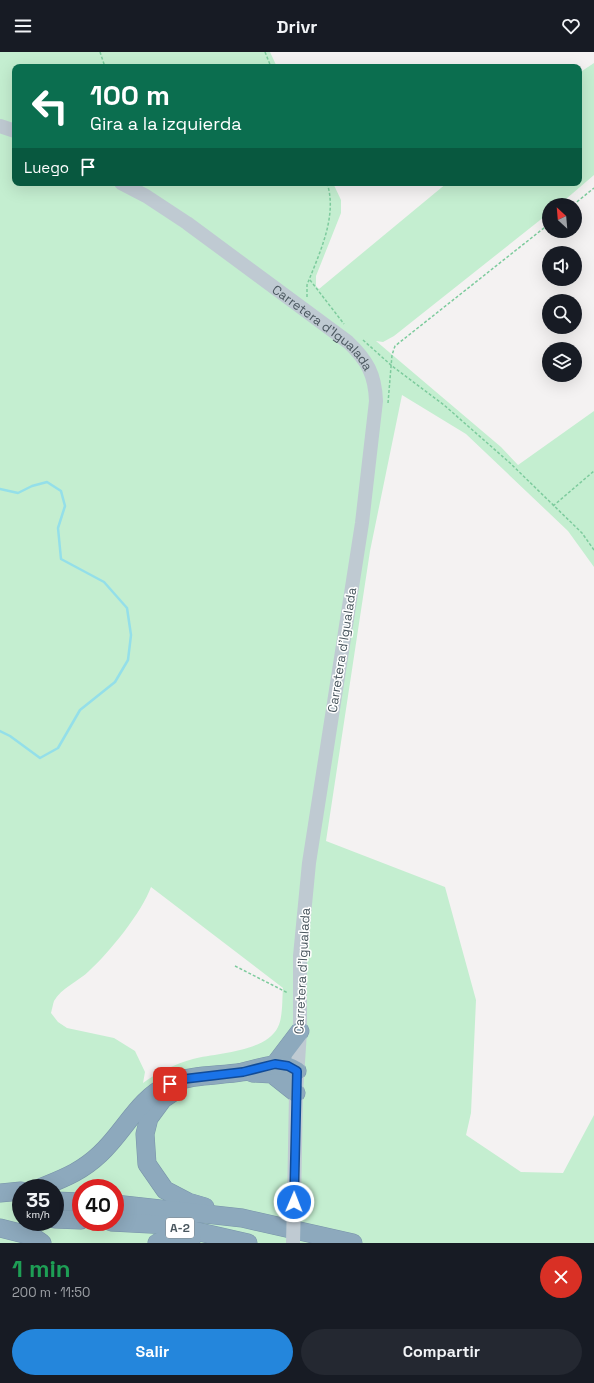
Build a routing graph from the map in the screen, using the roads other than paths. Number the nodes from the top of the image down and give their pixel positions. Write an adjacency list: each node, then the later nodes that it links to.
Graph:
1 (0, 126): 2 (street)
2 (12, 130)
3 (127, 186): 4 (street, Carretera d'Igualada)
4 (300, 1031): 5 (highway); 6 (street, Carretera d'Igualada)
5 (274, 1069): 6 (highway); 7 (highway); 8 (highway)
6 (297, 1071): 8 (street, Carretera d'Igualada)
7 (201, 1078): 9 (highway); 15 (highway)
8 (296, 1093): 24 (street, Carretera d'Igualada, bridge)
9 (62, 1179)
10 (12, 1192): 11 (highway)
11 (0, 1193)
12 (12, 1200): 13 (highway)
13 (0, 1201)
14 (124, 1205): 15 (highway, A-2)
15 (242, 1218): 25 (highway, A-2)
16 (12, 1220): 17 (highway)
17 (0, 1221)
18 (124, 1223): 23 (highway, A-2)
19 (0, 1228): 20 (highway)
20 (42, 1243)
21 (157, 1243): 22 (highway)
22 (224, 1243)
23 (248, 1243)
24 (293, 1243)
25 (353, 1243)

